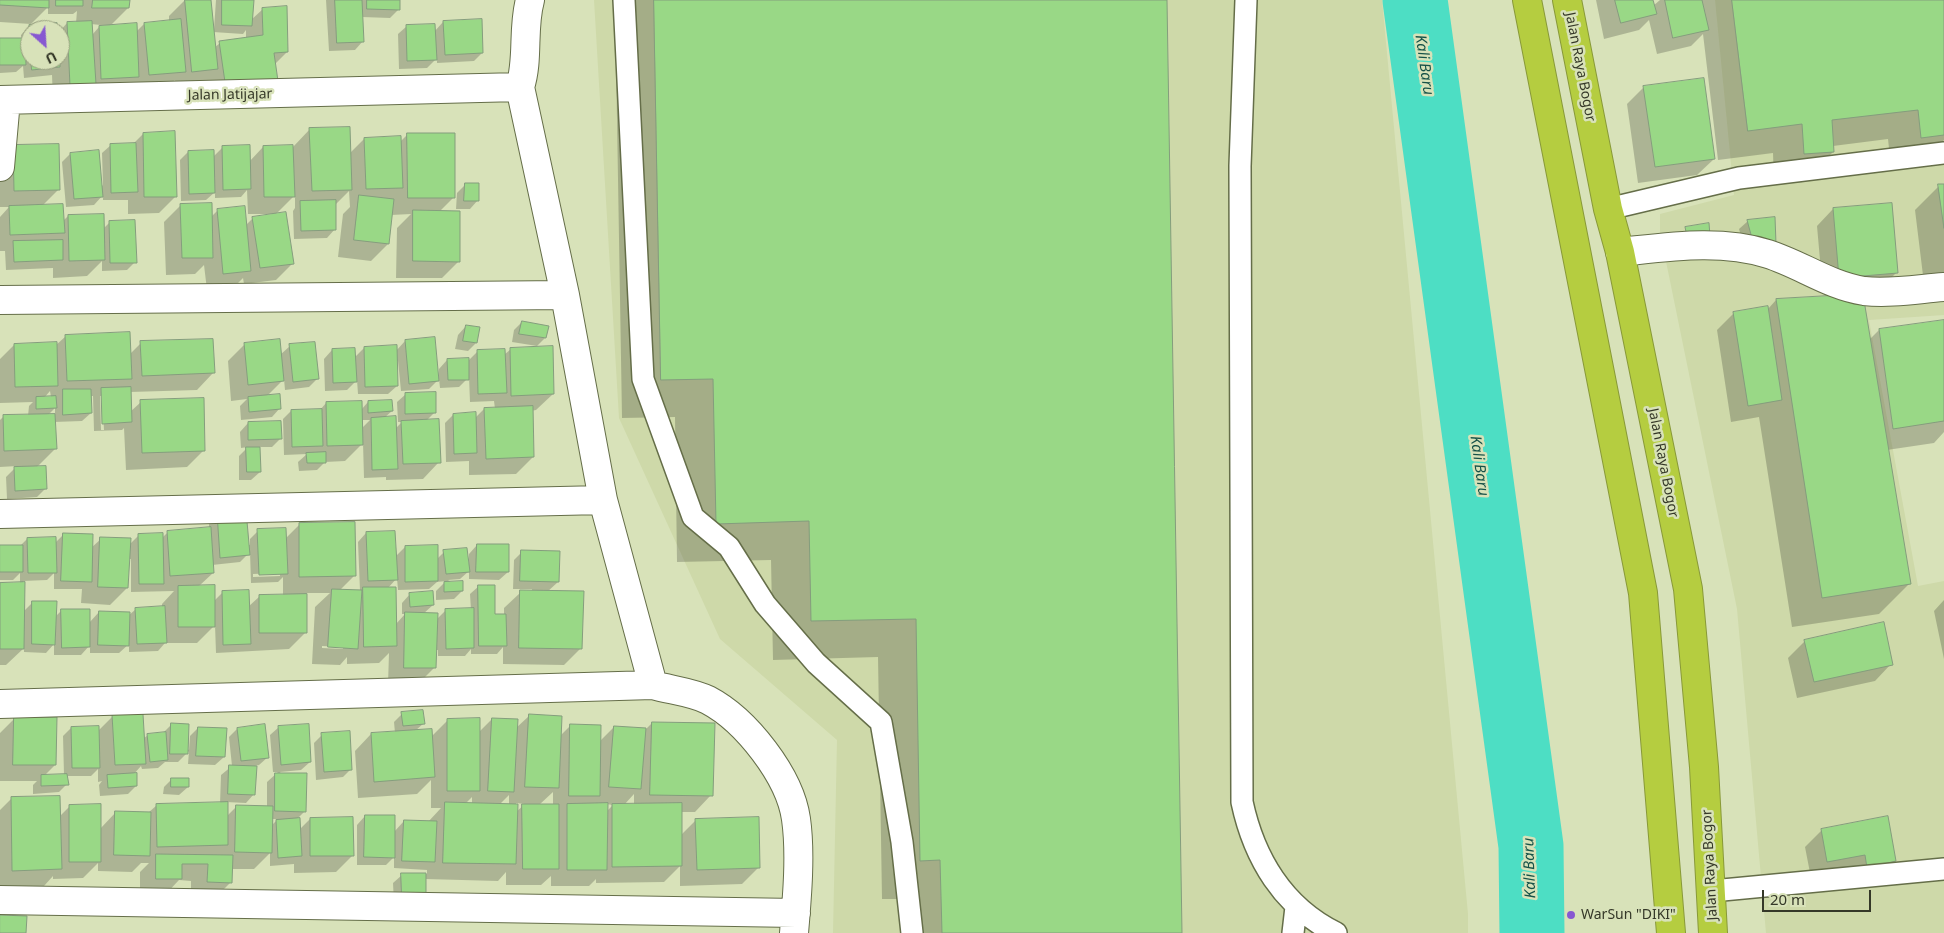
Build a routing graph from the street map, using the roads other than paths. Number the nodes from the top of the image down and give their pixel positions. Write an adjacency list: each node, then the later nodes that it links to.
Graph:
1 (530, 0): 6 (street)
2 (624, 0): 24 (lane)
3 (1246, 0): 22 (lane)
4 (1527, 0): 27 (highway)
5 (1567, 0): 10 (highway, Jalan Raya Bogor)
6 (520, 88): 7 (street, Jalan Jatijajar); 13 (street)
7 (3, 100): 9 (street, Jalan Jatijajar)
8 (1944, 152): 10 (lane)
9 (0, 167)
10 (1608, 210): 11 (highway, Jalan Raya Bogor)
11 (1620, 252): 12 (street); 20 (highway, Jalan Raya Bogor)
12 (1944, 287)
13 (565, 295): 14 (street); 15 (street)
14 (0, 300)
15 (603, 500): 16 (street); 17 (street)
16 (0, 514)
17 (653, 685): 18 (street); 23 (street)
18 (0, 704)
19 (1944, 869): 20 (lane)
20 (1712, 891): 28 (highway, Jalan Raya Bogor)
21 (0, 900): 23 (street)
22 (1296, 907): 25 (lane); 26 (lane)
23 (795, 923)
24 (912, 933)
25 (1293, 933)
26 (1336, 933)
27 (1671, 933)
28 (1713, 933)

